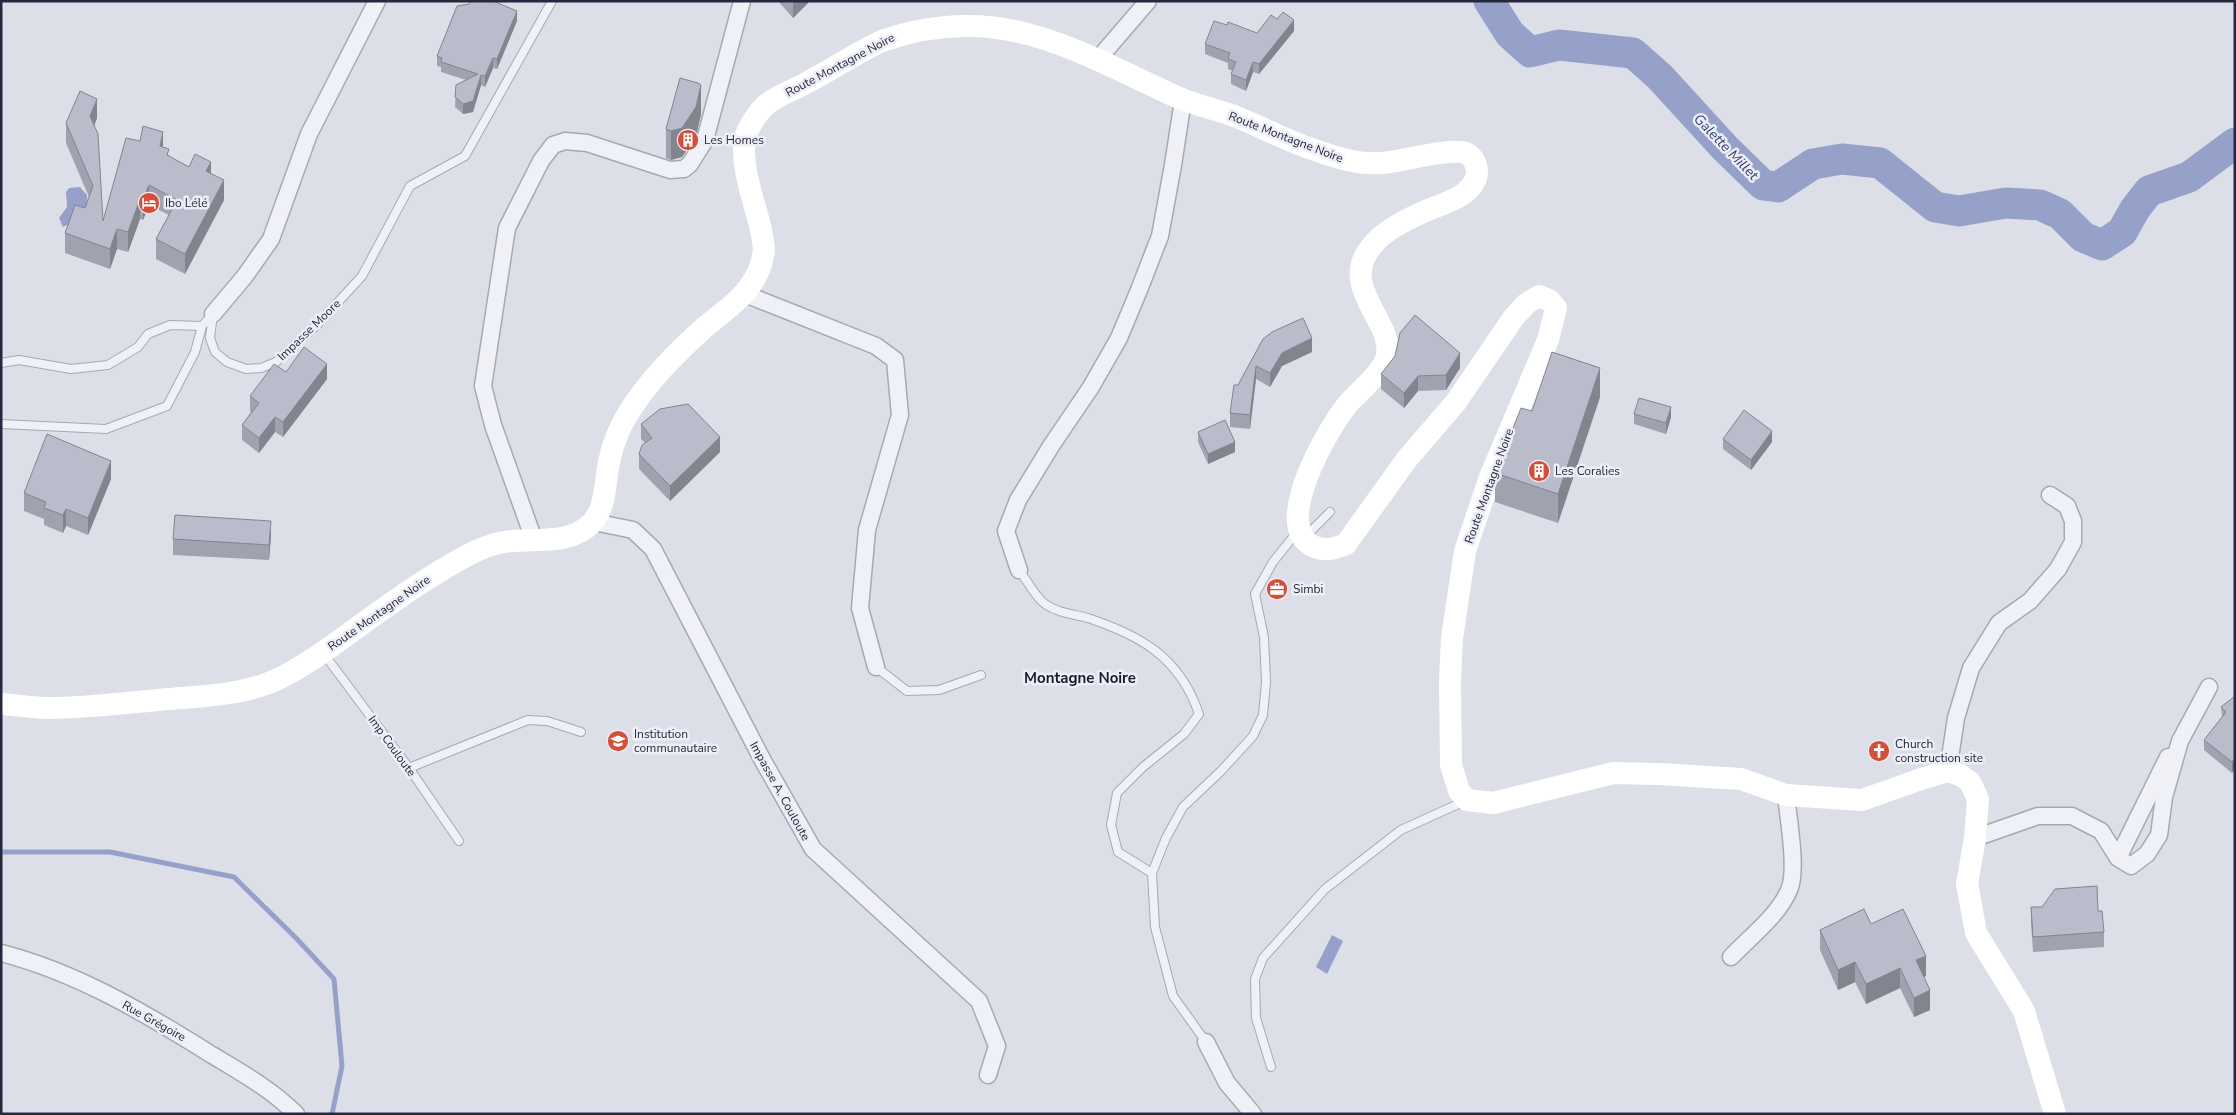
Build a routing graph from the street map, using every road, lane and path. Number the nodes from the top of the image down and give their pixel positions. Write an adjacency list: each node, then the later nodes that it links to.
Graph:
1 (377, 1): 8 (street)
2 (552, 1): 8 (lane, Impasse Moore)
3 (742, 1): 16 (street)
4 (1148, 1): 5 (street)
5 (1099, 58): 6 (street, Route Montagne Noire); 7 (street, Route Montagne Noire)
6 (1183, 100): 15 (street, Route Montagne Noire); 17 (street)
7 (746, 294): 14 (street, Route Montagne Noire); 19 (street)
8 (213, 314): 9 (lane)
9 (202, 326): 10 (lane); 11 (lane)
10 (1, 362)
11 (1, 424)
12 (2050, 495): 26 (street)
13 (1330, 512): 15 (lane)
14 (594, 522): 16 (street, Route Montagne Noire); 37 (street, Impasse A. Couloute)
15 (1298, 526): 28 (street, Route Montagne Noire); 32 (lane)
16 (534, 540): 18 (street, Route Montagne Noire)
17 (1019, 570): 32 (lane)
18 (323, 652): 22 (street, Route Montagne Noire); 25 (lane, Imp Couloute)
19 (876, 667): 20 (lane)
20 (981, 674)
21 (2208, 687): 31 (street)
22 (1, 704)
23 (581, 732): 25 (lane)
24 (2168, 756): 31 (street)
25 (409, 768): 30 (lane, Imp Couloute)
26 (1948, 771): 27 (street); 29 (street)
27 (1786, 795): 28 (street); 34 (street)
28 (1467, 800): 36 (lane)
29 (1974, 838): 31 (street); 40 (street)
30 (458, 841)
31 (2118, 858)
32 (1152, 873): 35 (lane)
33 (1, 953): 38 (street, Rue Grégoire)
34 (1732, 956)
35 (1206, 1042): 39 (street)
36 (1271, 1067)
37 (988, 1075)
38 (295, 1113)
39 (1254, 1114)
40 (2055, 1114)

